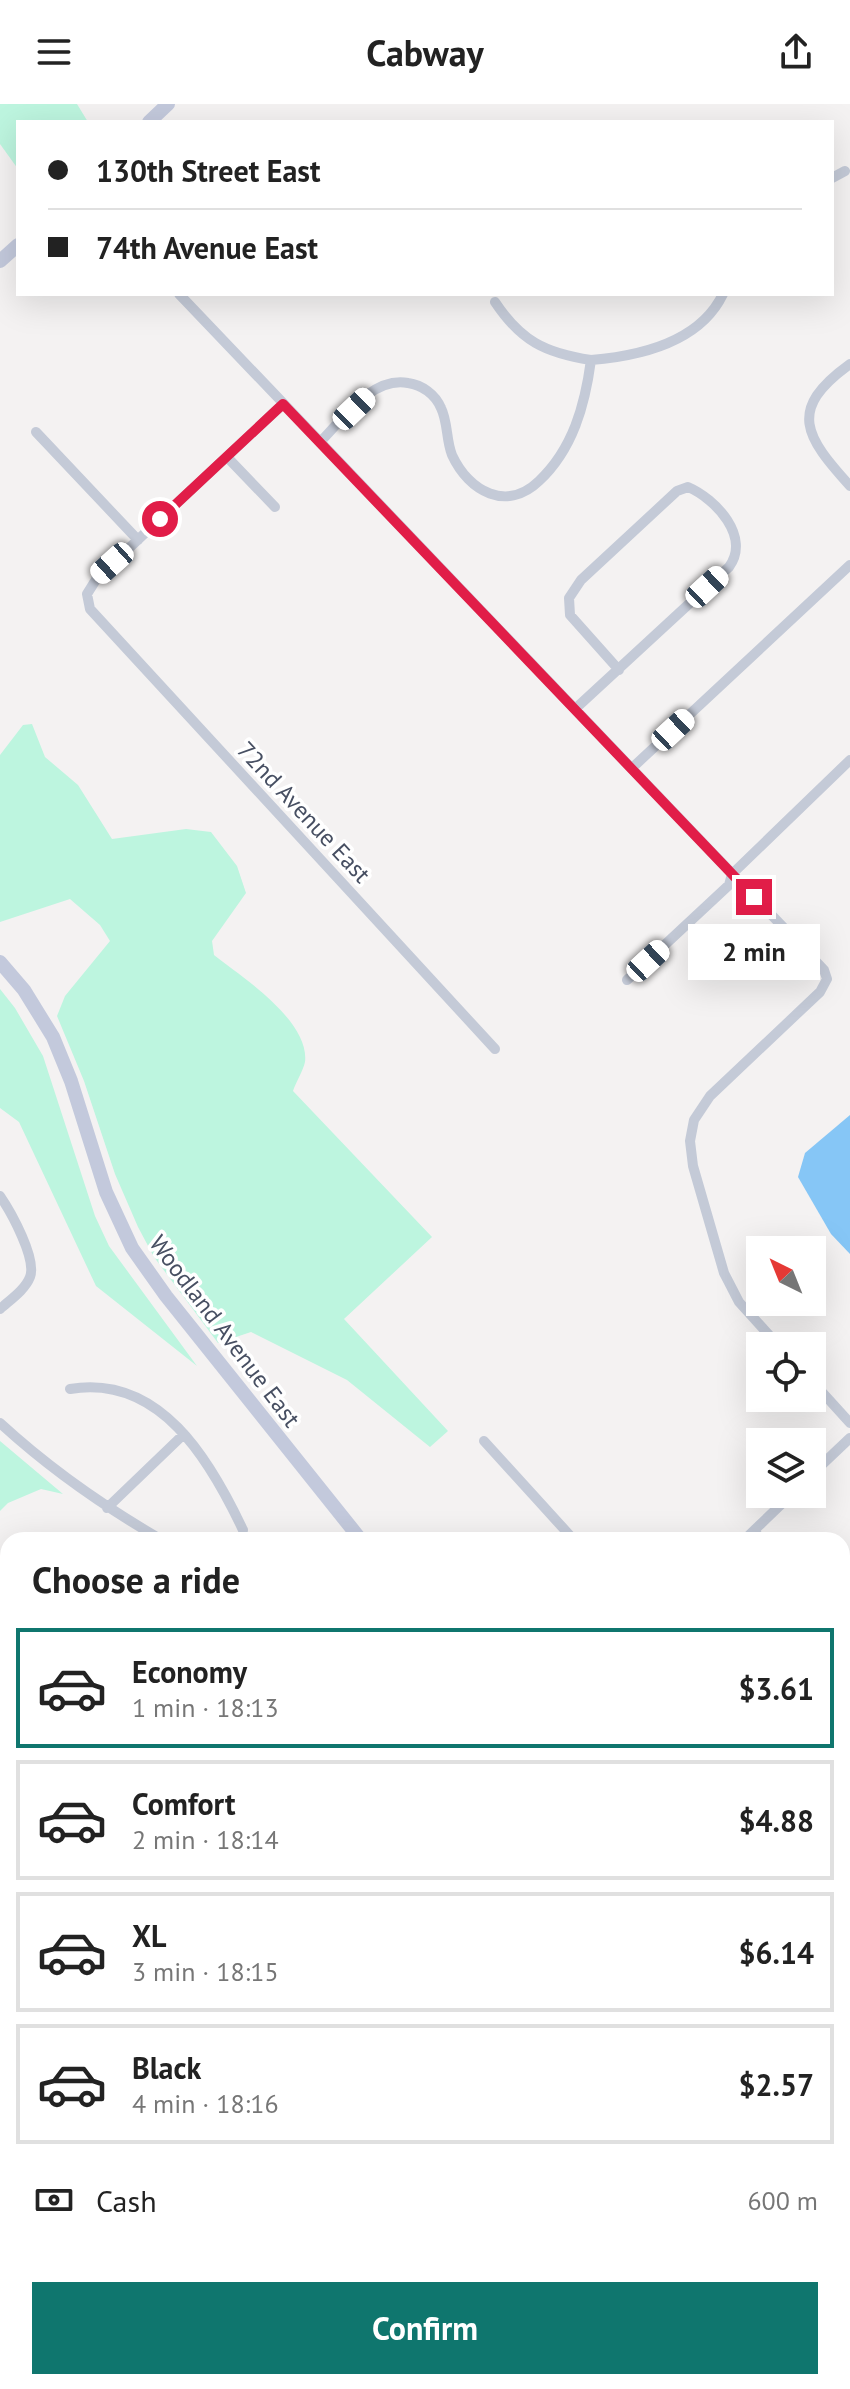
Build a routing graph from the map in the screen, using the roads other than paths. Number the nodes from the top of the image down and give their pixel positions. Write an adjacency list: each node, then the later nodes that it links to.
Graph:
1 (168, 104): 2 (street)
2 (151, 120)
3 (845, 171): 4 (street)
4 (834, 177)
5 (16, 247): 6 (street)
6 (0, 261)
7 (181, 296): 12 (street)
8 (722, 296): 10 (street)
9 (495, 302): 10 (street)
10 (591, 360): 14 (street)
11 (850, 364): 16 (street)
12 (283, 404): 14 (street); 15 (street)
13 (36, 432): 18 (street)
14 (321, 441): 21 (street)
15 (227, 457): 17 (street); 18 (street)
16 (850, 486)
17 (275, 507)
18 (138, 540): 27 (street, 72nd Avenue East)
19 (850, 565): 23 (street)
20 (619, 670): 20 (street); 21 (street)
21 (575, 709): 23 (street)
22 (850, 760): 24 (street)
23 (632, 768): 24 (street)
24 (732, 874): 26 (street); 30 (street)
25 (0, 962): 44 (street, Woodland Avenue East)
26 (627, 980)
27 (495, 1049)
28 (0, 1196): 29 (street)
29 (0, 1309)
30 (766, 1332)
31 (70, 1389): 35 (street)
32 (826, 1396): 34 (street)
33 (0, 1423): 39 (street)
34 (850, 1423)
35 (184, 1434): 39 (street); 41 (street)
36 (850, 1438): 38 (street)
37 (484, 1441): 45 (street)
38 (826, 1461)
39 (107, 1508): 43 (street)
40 (778, 1508): 42 (street)
41 (243, 1530)
42 (754, 1531)
43 (148, 1532)
44 (350, 1532)
45 (567, 1532)
46 (0, 2282): 47 (street)
47 (0, 2324)

